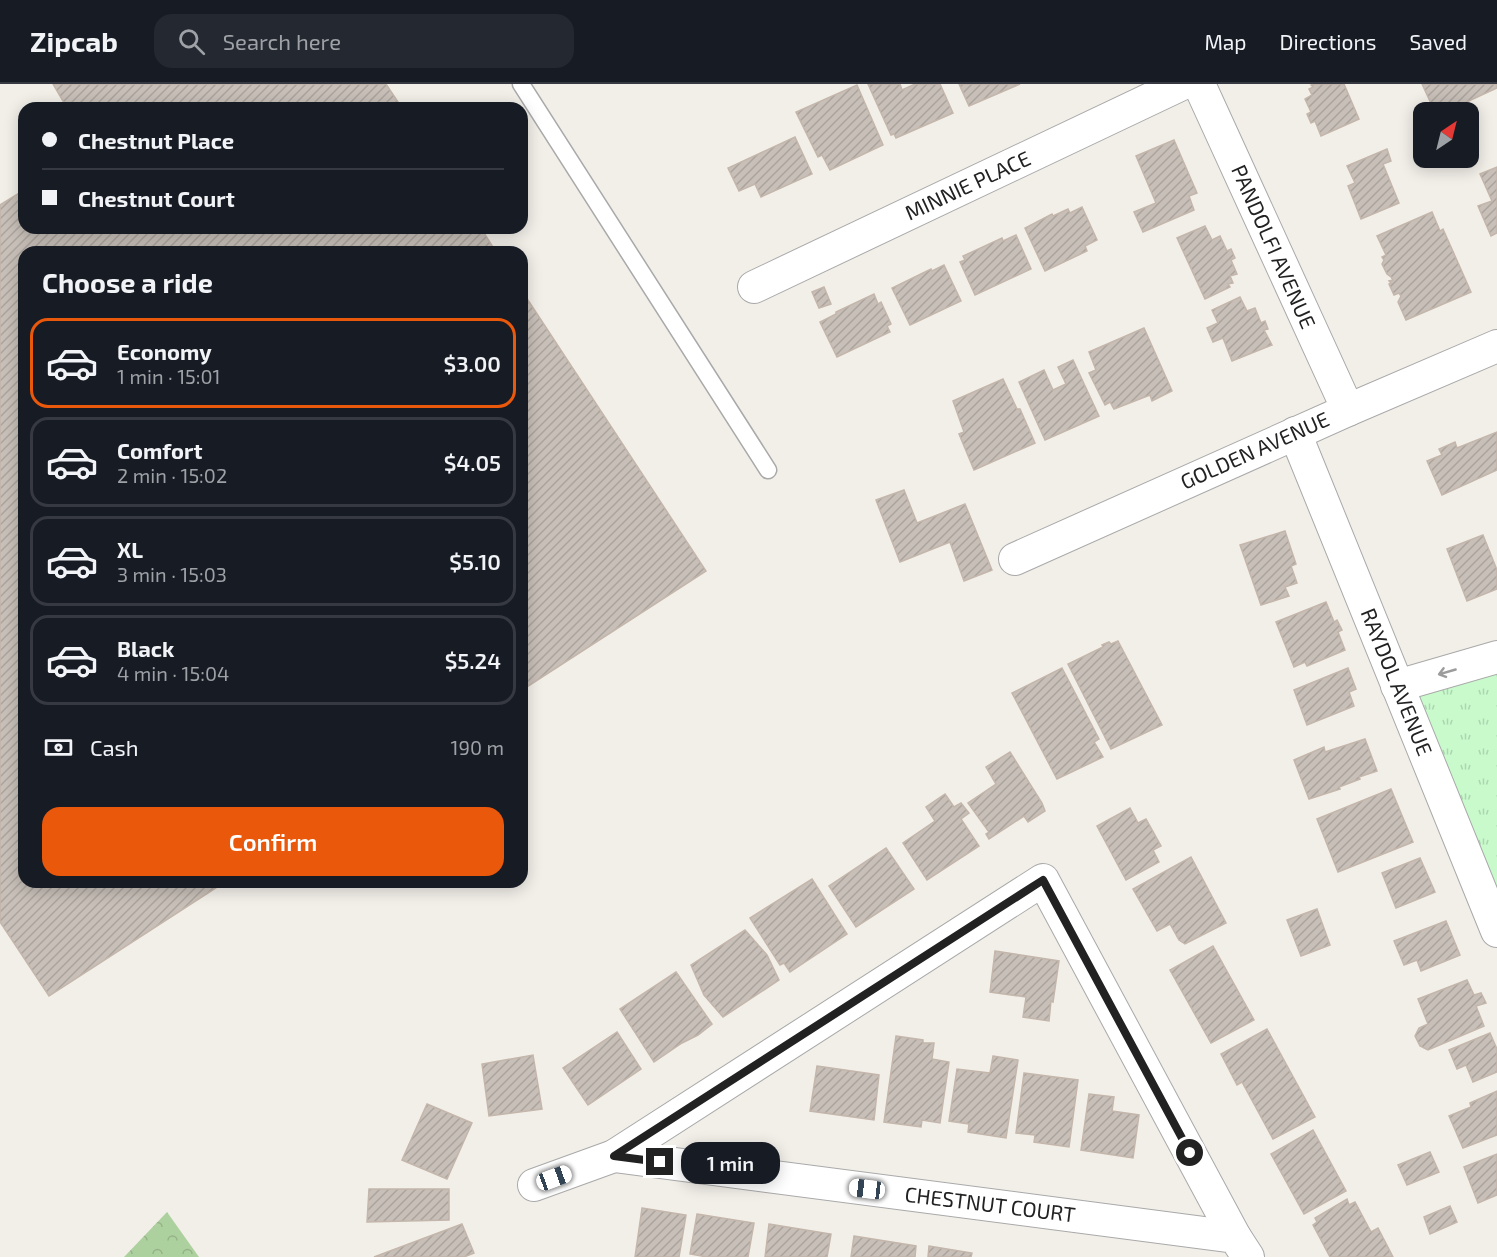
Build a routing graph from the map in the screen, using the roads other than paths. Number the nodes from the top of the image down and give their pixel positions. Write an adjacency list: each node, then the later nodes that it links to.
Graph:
1 (521, 84): 8 (lane)
2 (1182, 84): 4 (street, MINNIE PLACE)
3 (1199, 84): 6 (street, PANDOLFI AVENUE)
4 (754, 287)
5 (1497, 346): 6 (street, GOLDEN AVENUE)
6 (1348, 410): 7 (street, GOLDEN AVENUE)
7 (1295, 433): 9 (street, GOLDEN AVENUE); 11 (street, RAYDOL AVENUE)
8 (768, 470)
9 (1015, 559)
10 (1497, 657): 11 (street, one-way to 11)
11 (1397, 686): 12 (street, RAYDOL AVENUE)
12 (1497, 931)
13 (614, 1156): 14 (street); 15 (street, CHESTNUT COURT); 15 (street)
14 (534, 1185)
15 (1241, 1247)

